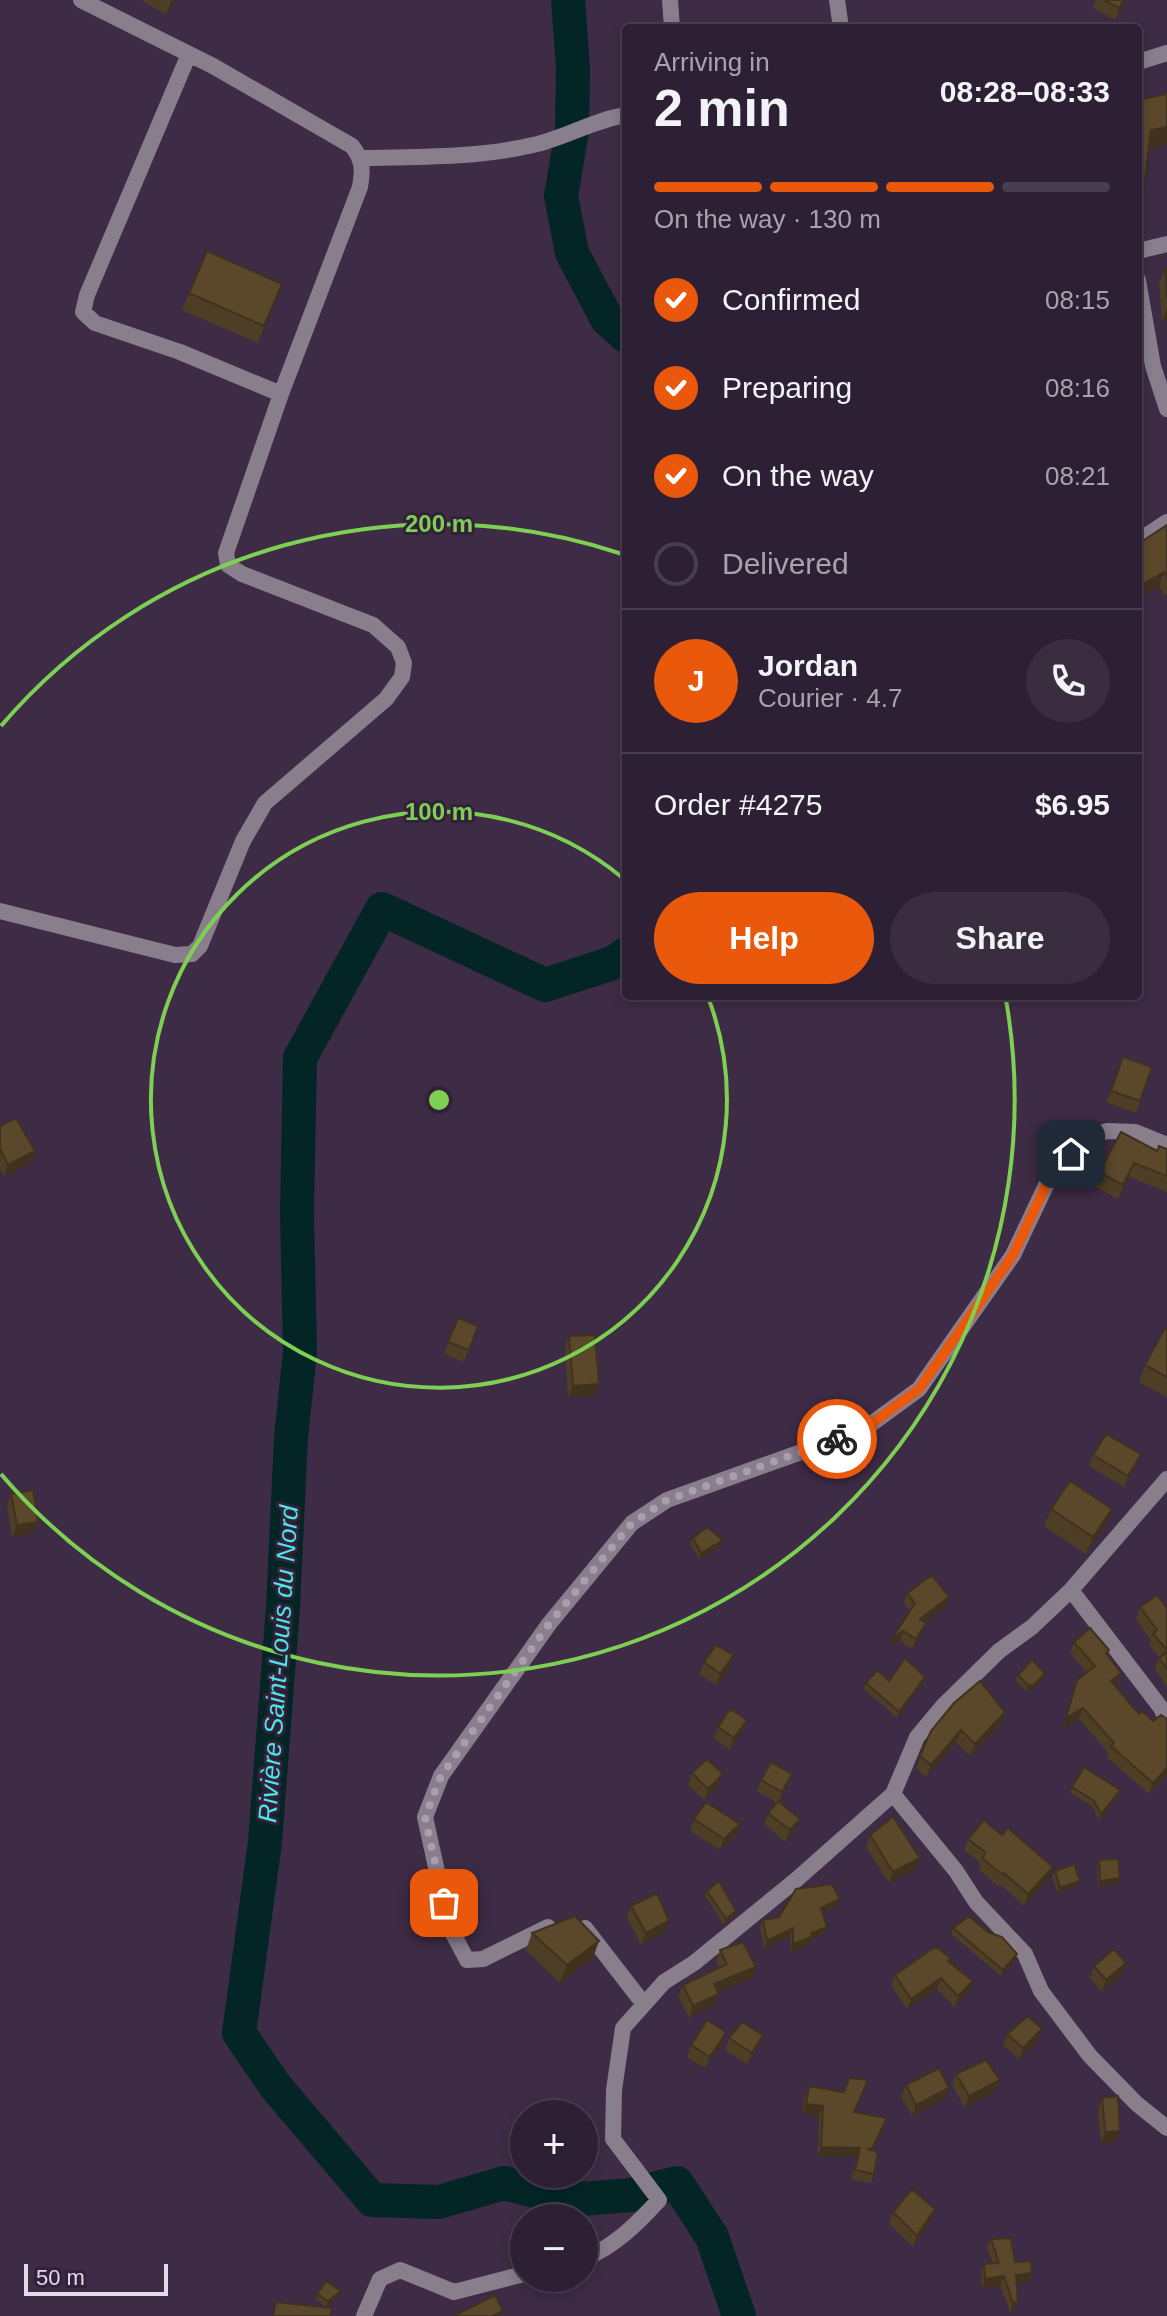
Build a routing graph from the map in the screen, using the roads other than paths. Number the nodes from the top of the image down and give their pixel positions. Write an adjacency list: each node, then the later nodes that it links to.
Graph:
1 (81, 0): 7 (street)
2 (670, 0): 4 (street)
3 (837, 0): 5 (street)
4 (672, 24)
5 (840, 24)
6 (1167, 53): 8 (street)
7 (189, 54): 10 (street); 14 (street)
8 (1142, 61)
9 (622, 116): 10 (street)
10 (361, 158): 14 (street)
11 (1167, 244): 12 (street)
12 (1142, 250)
13 (1142, 303): 15 (street)
14 (281, 394): 18 (street)
15 (1167, 409)
16 (1167, 522): 17 (street)
17 (1142, 538)
18 (0, 911)
19 (1167, 1145): 24 (street)
20 (1167, 1479): 21 (street)
21 (1071, 1590): 22 (street); 23 (street)
22 (1167, 1721)
23 (893, 1794): 24 (street); 25 (street)
24 (643, 2003): 26 (street)
25 (1167, 2128)
26 (598, 2253)
27 (510, 2278): 28 (street)
28 (364, 2316)

